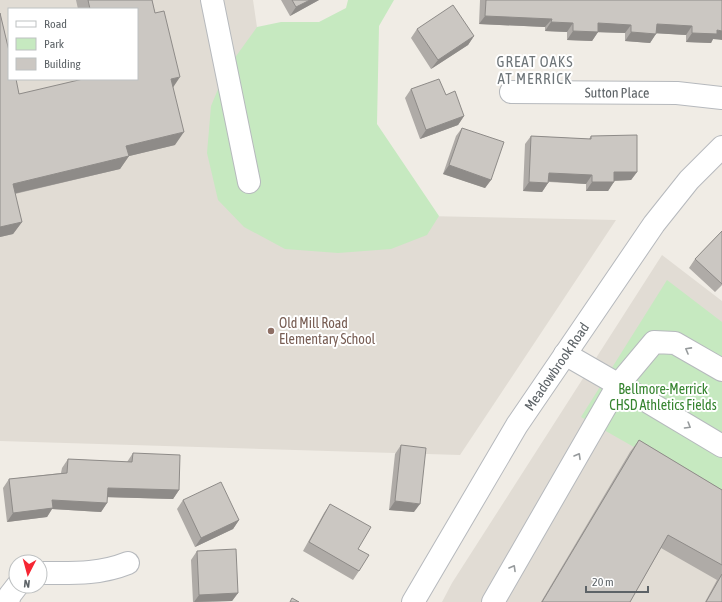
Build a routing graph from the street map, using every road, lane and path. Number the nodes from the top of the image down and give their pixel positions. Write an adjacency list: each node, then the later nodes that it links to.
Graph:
1 (212, 0): 5 (street)
2 (511, 92): 3 (street, Sutton Place)
3 (722, 98)
4 (722, 147): 6 (street, Meadowbrook Road)
5 (249, 182)
6 (565, 354): 8 (street); 12 (street, Meadowbrook Road)
7 (722, 370): 8 (street, one-way to 8)
8 (618, 386): 9 (street, one-way to 9); 13 (street, one-way to 8)
9 (722, 446)
10 (128, 562): 11 (street)
11 (48, 574)
12 (413, 602)
13 (493, 602)

